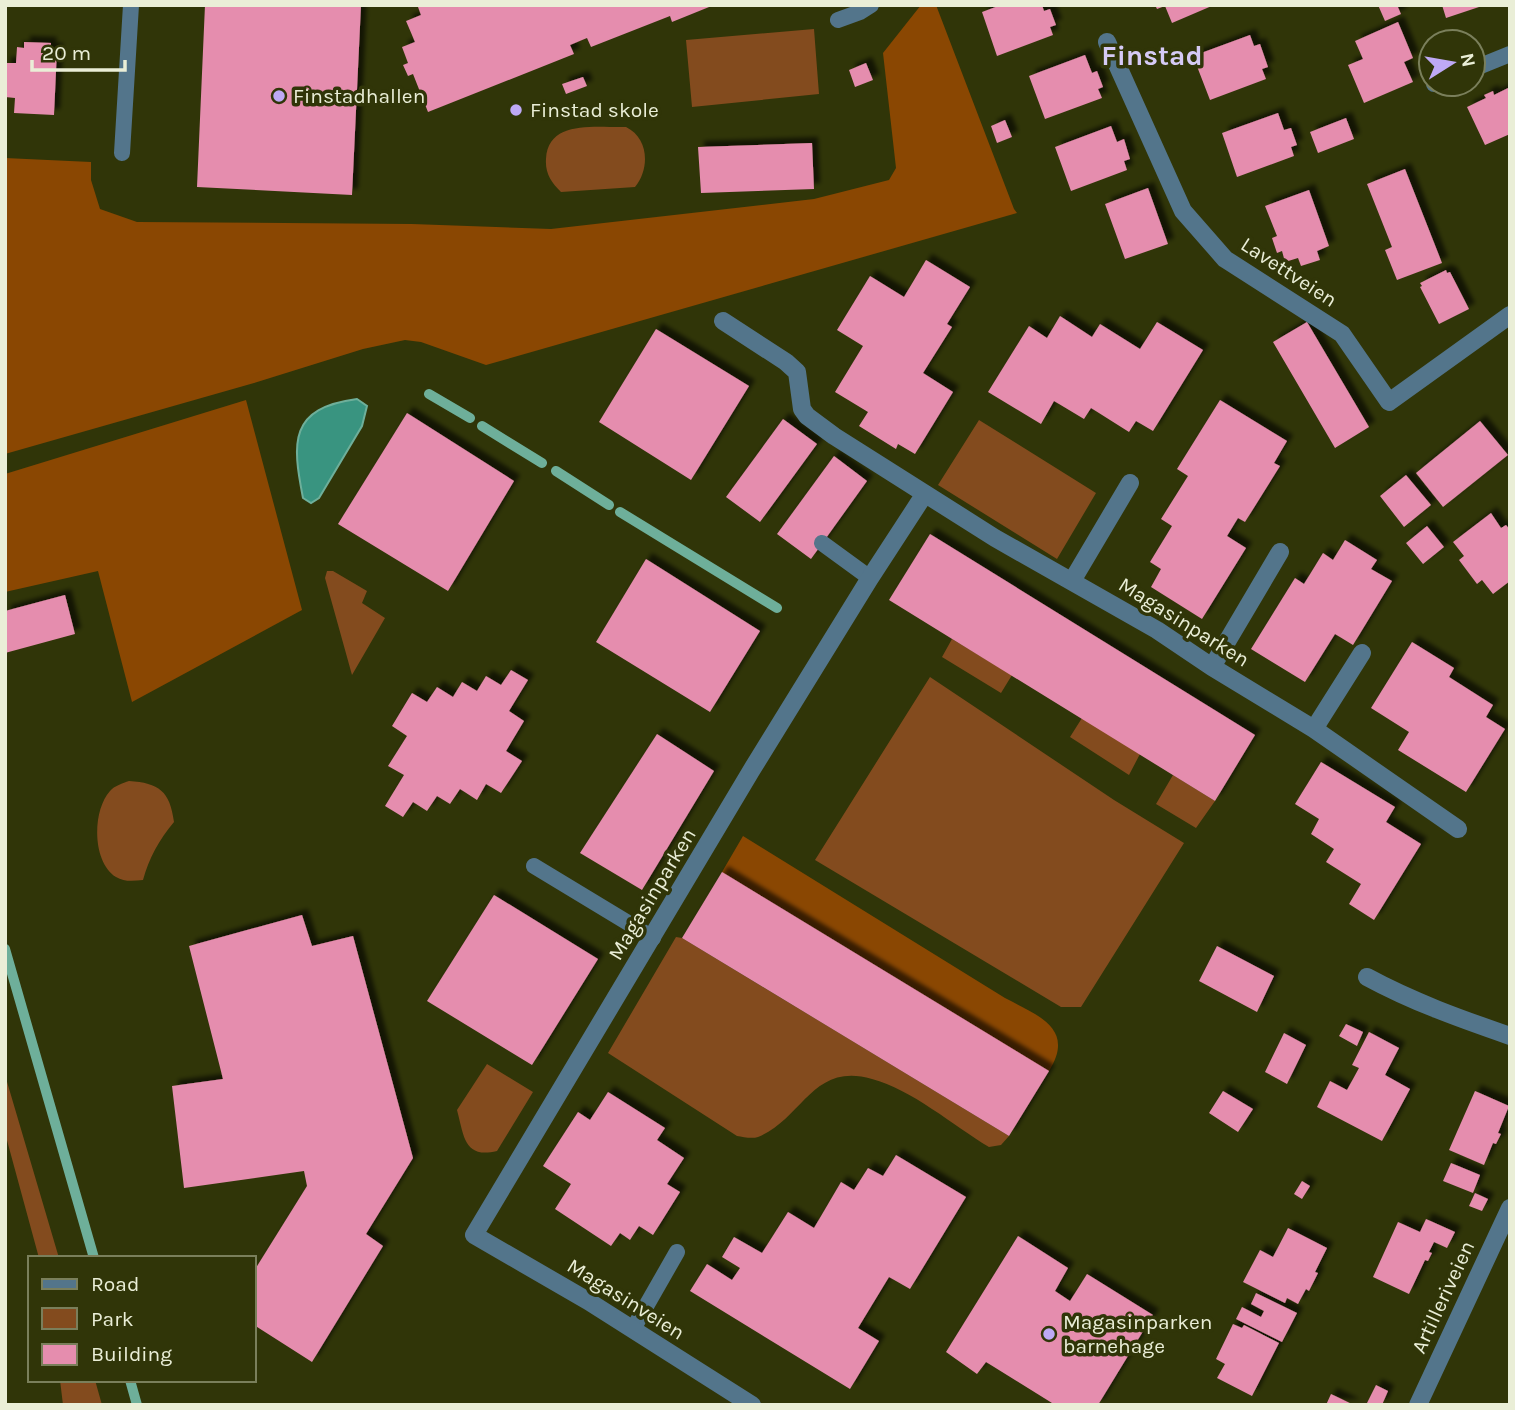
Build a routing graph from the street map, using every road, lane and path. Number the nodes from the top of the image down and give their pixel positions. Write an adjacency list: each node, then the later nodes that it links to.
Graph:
1 (131, 5): 7 (lane)
2 (871, 5): 3 (lane)
3 (838, 20)
4 (1107, 42): 8 (street, Lavettveien)
5 (1510, 54): 6 (lane)
6 (1487, 63)
7 (122, 153)
8 (1510, 315)
9 (723, 321): 11 (street)
10 (1130, 483): 15 (street)
11 (924, 495): 14 (street, Magasinparken); 15 (street, Magasinparken)
12 (822, 543): 14 (lane)
13 (1280, 552): 17 (street)
14 (870, 578): 21 (street, Magasinparken)
15 (1072, 581): 17 (street, Magasinparken)
16 (1362, 653): 18 (street)
17 (1212, 667): 18 (street, Magasinparken)
18 (1314, 729): 19 (street, Magasinparken)
19 (1458, 829)
20 (534, 866): 21 (lane)
21 (653, 939): 25 (street, Magasinparken)
22 (1367, 977): 23 (street)
23 (1510, 1036)
24 (1510, 1208): 29 (street, Artilleriveien)
25 (474, 1235): 27 (street, Magasinveien)
26 (677, 1252): 27 (lane)
27 (633, 1329): 28 (street, Magasinveien)
28 (752, 1405)
29 (1418, 1405)

